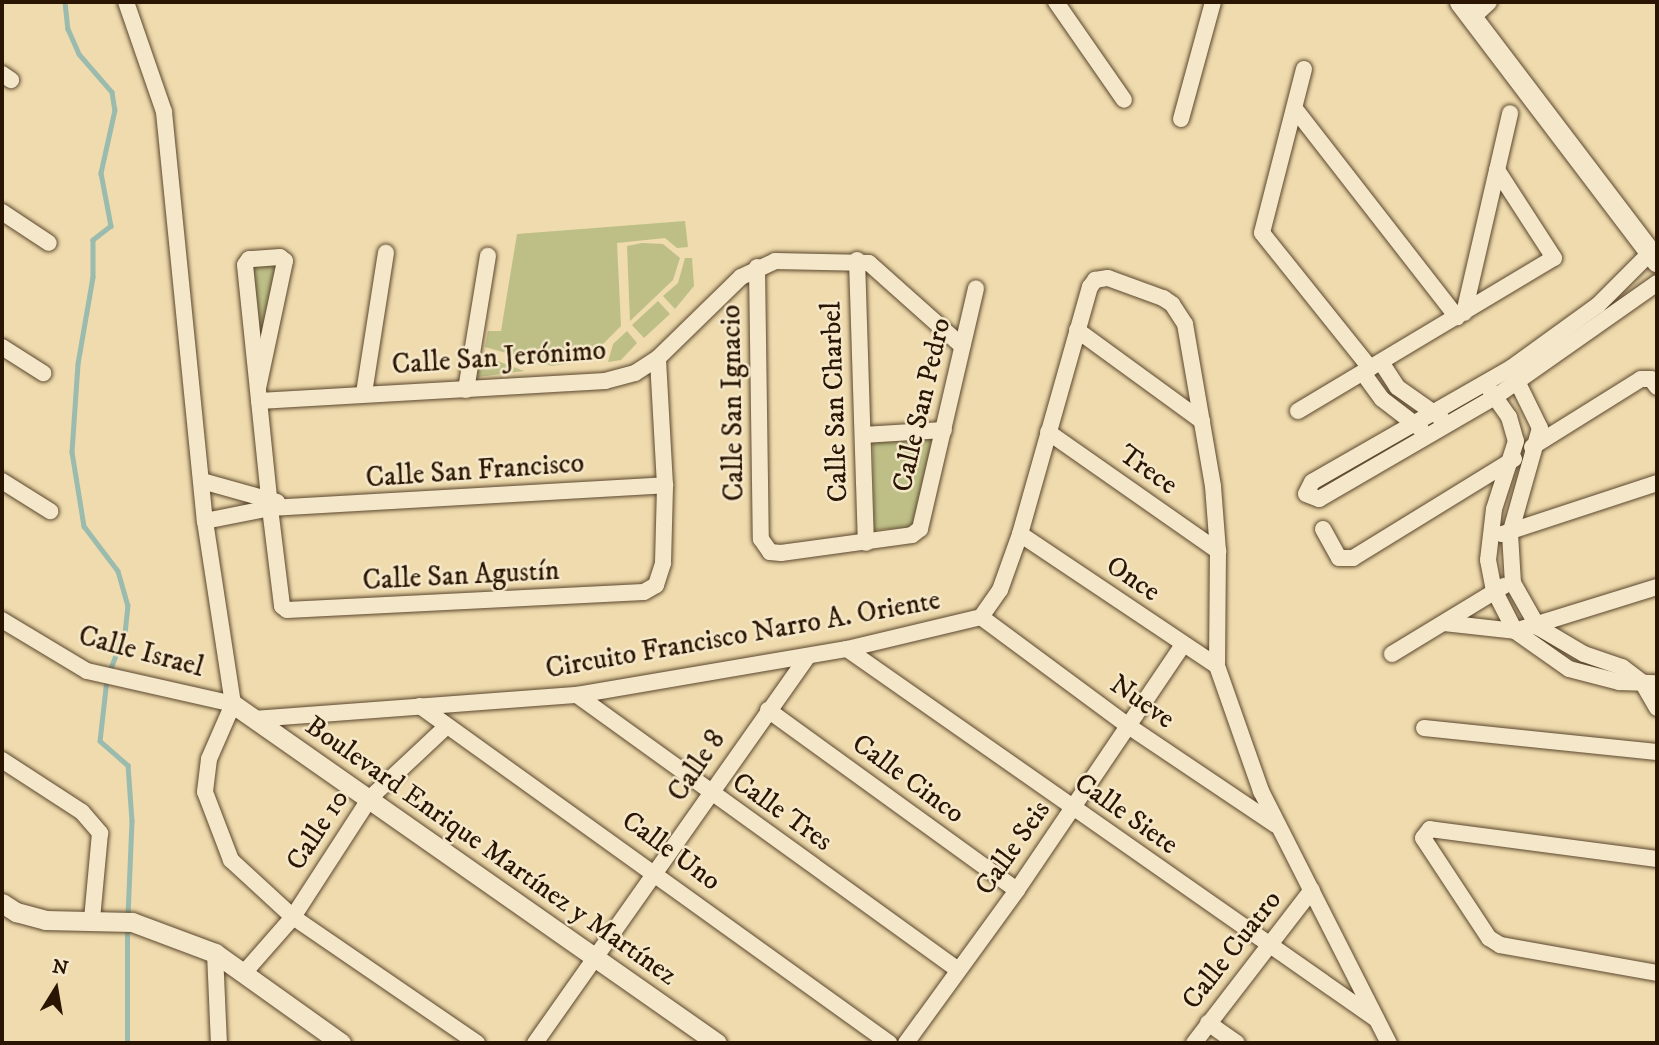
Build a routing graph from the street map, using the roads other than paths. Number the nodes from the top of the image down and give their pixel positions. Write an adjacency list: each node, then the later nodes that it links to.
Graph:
1 (126, 2): 46 (street)
2 (1056, 2): 7 (street)
3 (1213, 2): 10 (street)
4 (1489, 2): 5 (street)
5 (1466, 10): 16 (main road)
6 (1304, 69): 8 (street)
7 (1124, 100)
8 (1295, 109): 21 (street); 26 (street)
9 (1510, 113): 11 (street)
10 (1181, 119)
11 (1497, 170): 21 (street); 21 (street)
12 (2, 212): 13 (street)
13 (49, 243)
14 (386, 253): 32 (street)
15 (488, 256): 30 (street)
16 (1653, 257): 28 (street)
17 (857, 260): 18 (street, Calle San Jerónimo); 23 (street, Calle San Jerónimo); 42 (street, Calle San Charbel)
18 (757, 267): 25 (street, Calle San Jerónimo); 56 (street, Calle San Ignacio)
19 (1657, 283): 28 (street)
20 (976, 288): 23 (street, Calle San Pedro)
21 (1461, 315): 26 (street)
22 (1077, 330): 36 (street); 36 (street, Circuito Francisco Narro A. Oriente); 40 (street, Circuito Francisco Narro A. Oriente)
23 (962, 346): 39 (street, Calle San Pedro)
24 (2, 347): 27 (street)
25 (658, 358): 30 (street, Calle San Jerónimo); 48 (street)
26 (1371, 368): 34 (street); 35 (street); 37 (street)
27 (43, 373)
28 (1515, 375): 31 (street); 43 (street)
29 (1657, 387): 43 (street)
30 (466, 390): 32 (street, Calle San Jerónimo)
31 (1490, 390): 35 (street); 38 (street); 44 (street)
32 (364, 393): 33 (street, Calle San Jerónimo)
33 (259, 394): 33 (street); 49 (street)
34 (1298, 411)
35 (1434, 413): 37 (street); 38 (street)
36 (1202, 421): 57 (street, Circuito Francisco Narro A. Oriente)
37 (1413, 424): 41 (street); 41 (street)
38 (1449, 424): 41 (street)
39 (944, 430): 42 (street); 56 (street, Calle San Pedro)
40 (1048, 432): 53 (street, Circuito Francisco Narro A. Oriente); 57 (street, Trece)
41 (1430, 435)
42 (863, 436): 56 (street, Calle San Charbel)
43 (1536, 444): 44 (street); 55 (street)
44 (1511, 460): 52 (street); 54 (street)
45 (2, 481): 50 (street)
46 (202, 481): 49 (street, Calle San Francisco); 51 (street)
47 (1657, 484): 55 (street)
48 (665, 485): 49 (street, Calle San Francisco); 49 (street, Calle San Agustín)
49 (270, 502): 51 (street)
50 (50, 511)
51 (205, 522): 73 (street)
52 (1322, 529)
53 (1020, 534): 61 (street, Circuito Francisco Narro A. Oriente); 66 (street, Once)
54 (1489, 534): 55 (street); 60 (street)
55 (1510, 534): 58 (street)
56 (866, 543)
57 (1219, 551): 70 (street, Circuito Francisco Narro A. Oriente)
58 (1513, 583): 60 (street); 64 (street)
59 (1657, 587): 64 (street)
60 (1494, 590): 63 (street); 65 (street)
61 (981, 617): 67 (street, Circuito Francisco Narro A. Oriente); 78 (street, Nueve)
62 (2, 620): 73 (street, Calle Israel)
63 (1444, 623): 65 (street); 68 (street)
64 (1538, 627): 65 (street); 71 (street)
65 (1515, 631): 71 (street)
66 (1184, 645): 70 (street, Once); 78 (street, Calle Seis)
67 (847, 649): 69 (street, Circuito Francisco Narro A. Oriente); 85 (street, Calle Siete)
68 (1392, 654)
69 (807, 657): 72 (street, Circuito Francisco Narro A. Oriente); 76 (street, Calle 8)
70 (1217, 667): 86 (street, Circuito Francisco Narro A. Oriente)
71 (1650, 682): 75 (street)
72 (577, 695): 74 (street, Circuito Francisco Narro A. Oriente); 83 (street, Calle Tres)
73 (233, 704): 77 (street, Boulevard Enrique Martínez y Martínez); 92 (street)
74 (420, 706): 77 (street, Circuito Francisco Narro A. Oriente); 79 (street, Calle Uno)
75 (1657, 708)
76 (768, 710): 83 (street, Calle 8); 89 (street, Calle Cinco)
77 (255, 719): 84 (street, Boulevard Enrique Martínez y Martínez)
78 (1128, 725): 85 (street, Calle Seis); 86 (street, Nueve)
79 (447, 726): 84 (street, Calle 10); 88 (street, Calle Uno)
80 (1424, 728): 81 (street)
81 (1657, 752)
82 (2, 760): 93 (street)
83 (710, 794): 88 (street, Calle 8); 97 (street, Calle Tres)
84 (370, 798): 92 (street, Calle 10); 96 (street, Boulevard Enrique Martínez y Martínez)
85 (1073, 809): 89 (street, Calle Seis); 94 (street, Calle Siete)
86 (1276, 825): 90 (street, Circuito Francisco Narro A. Oriente)
87 (1657, 859): 98 (street)
88 (657, 873): 96 (street, Calle 8); 107 (street, Calle Uno)
89 (1017, 890): 97 (street, Calle Seis)
90 (1312, 890): 94 (street, Calle Cuatro); 100 (street, Circuito Francisco Narro A. Oriente)
91 (2, 903): 93 (street)
92 (293, 917): 99 (street, Calle 10); 104 (street)
93 (93, 919): 95 (street)
94 (1268, 946): 100 (street, Calle Siete); 101 (street, Calle Cuatro)
95 (215, 953): 99 (street); 102 (street)
96 (597, 959): 105 (street, Calle 8); 106 (street, Boulevard Enrique Martínez y Martínez)
97 (958, 970): 108 (street, Calle Seis)
98 (1657, 973)
99 (243, 974): 103 (street)
100 (1377, 1020): 111 (street, Circuito Francisco Narro A. Oriente)
101 (1209, 1023): 109 (street, Calle Cuatro); 110 (street)
102 (219, 1043)
103 (341, 1043)
104 (477, 1043)
105 (535, 1043)
106 (717, 1043)
107 (889, 1043)
108 (906, 1043)
109 (1194, 1043)
110 (1237, 1043)
111 (1389, 1043)

